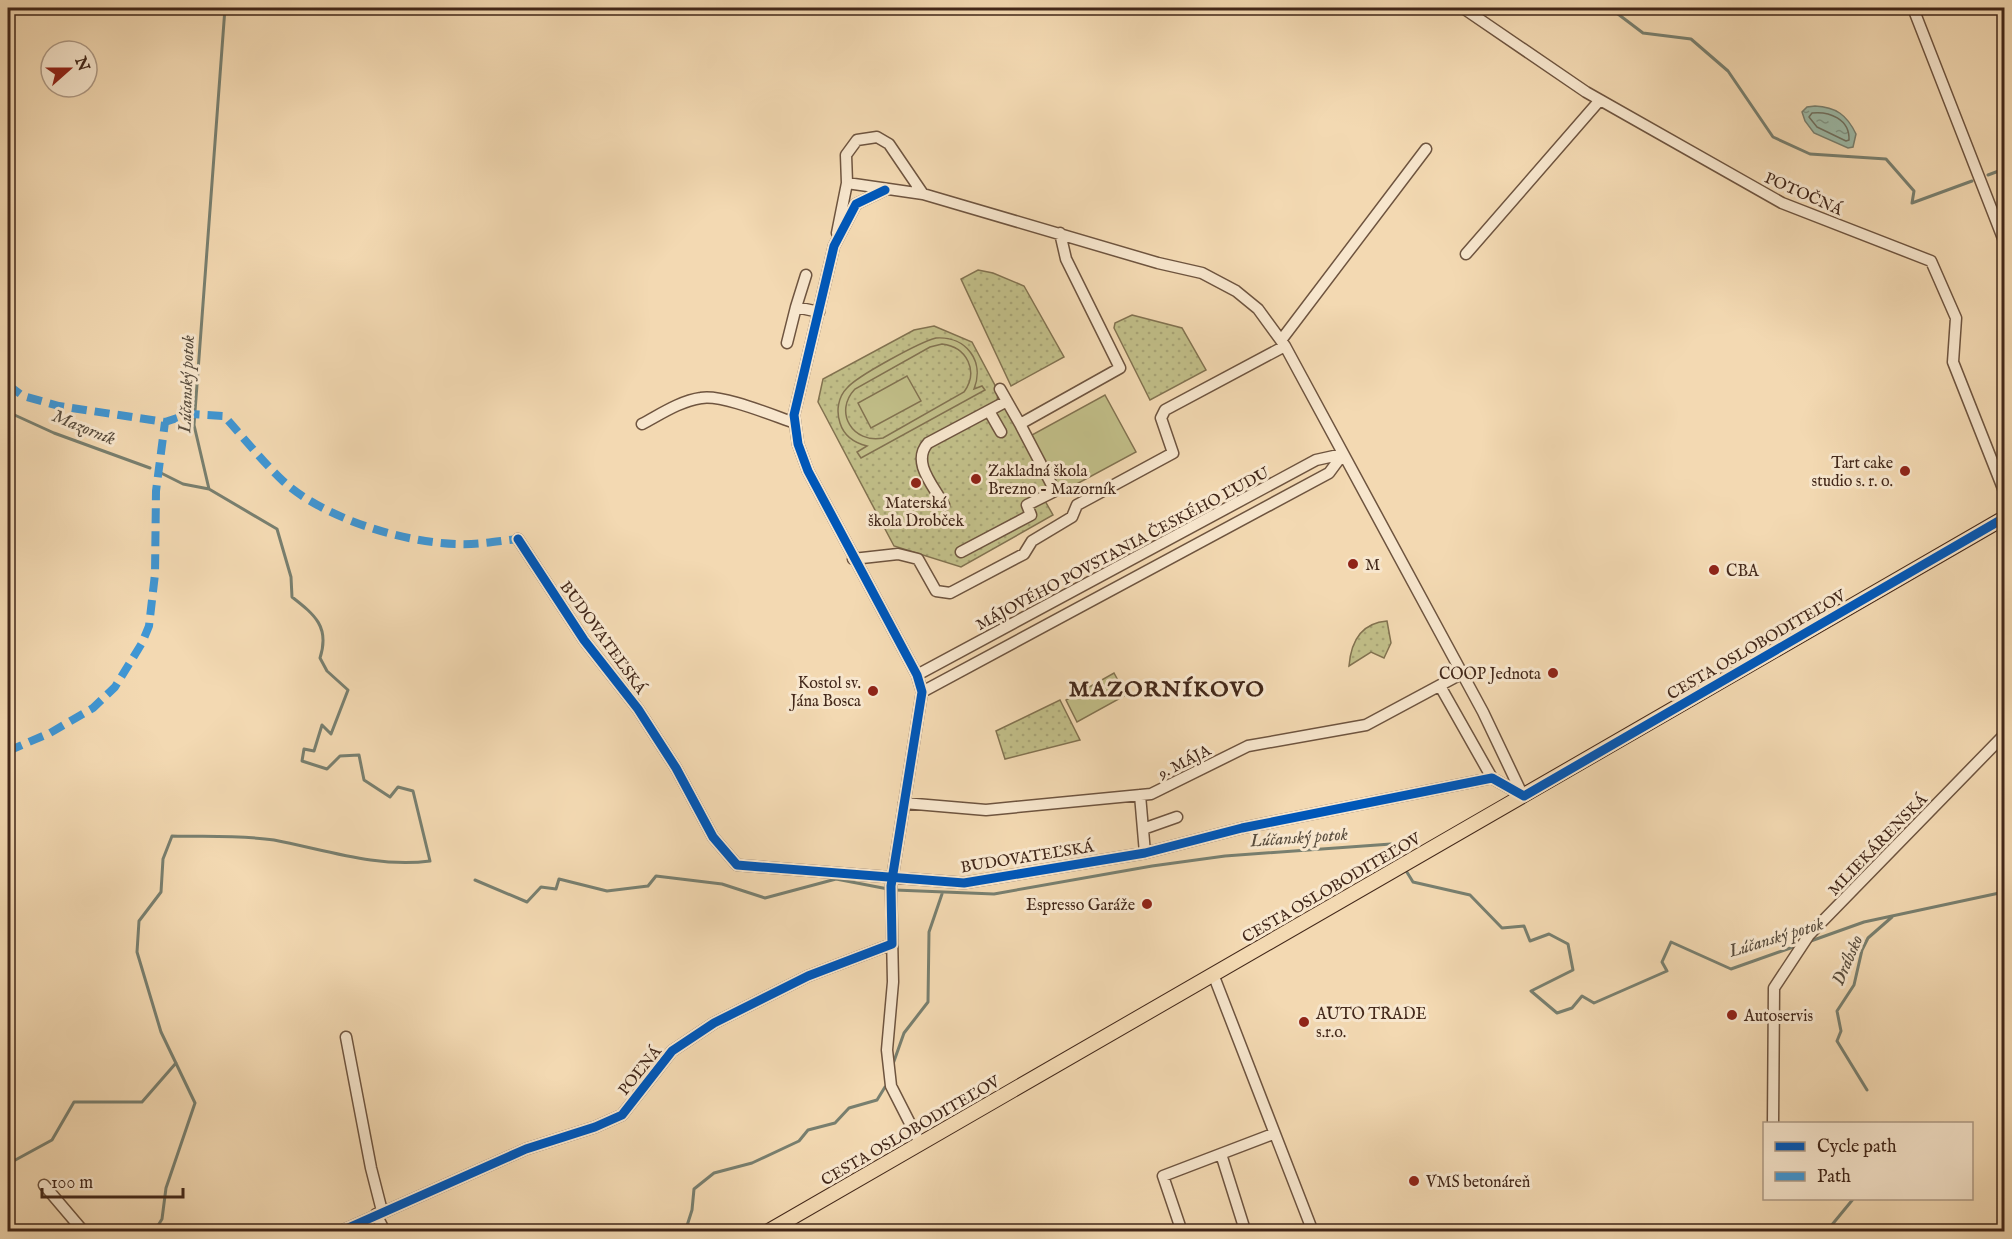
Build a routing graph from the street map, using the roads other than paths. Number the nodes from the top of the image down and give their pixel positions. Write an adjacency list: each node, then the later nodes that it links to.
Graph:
1 (1463, 8): 3 (street, POTOČNÁ)
2 (1913, 8): 9 (street)
3 (1600, 100): 11 (street); 25 (street, POTOČNÁ)
4 (1426, 149): 16 (street)
5 (847, 183): 6 (street); 7 (street); 10 (street)
6 (885, 190): 7 (street); 10 (street)
7 (923, 194): 8 (street)
8 (1060, 233): 16 (street); 22 (street)
9 (2004, 241)
10 (834, 246): 14 (street)
11 (1466, 254)
12 (806, 275): 13 (street)
13 (796, 307): 14 (street); 15 (street)
14 (819, 312): 20 (street)
15 (787, 343)
16 (1283, 343): 24 (street); 30 (street)
17 (1000, 389): 18 (street)
18 (1006, 401): 19 (street); 22 (street)
19 (989, 411): 23 (street); 26 (street)
20 (795, 423): 21 (street); 30 (street)
21 (642, 424)
22 (1020, 424): 29 (street)
23 (1001, 432)
24 (1343, 454): 31 (street); 32 (street, MÁJOVÉHO POVSTANIA ČESKÉHO ĽUDU); 34 (street)
25 (2004, 491)
26 (944, 506)
27 (2004, 518): 38 (main road, CESTA OSLOBODITEĽOV)
28 (518, 539): 43 (street, BUDOVATEĽSKÁ)
29 (961, 552)
30 (853, 558): 32 (street)
31 (1461, 674): 33 (street, 9. MÁJA); 38 (street)
32 (917, 675): 34 (street)
33 (1440, 686): 36 (street); 37 (street, 9. MÁJA)
34 (922, 692): 39 (street)
35 (2004, 735): 47 (street, MLIEKÁRENSKÁ)
36 (1492, 778): 38 (street); 42 (street, BUDOVATEĽSKÁ)
37 (1140, 795): 39 (street, 9. MÁJA); 41 (street)
38 (1524, 796): 45 (main road, CESTA OSLOBODITEĽOV)
39 (904, 803): 43 (street)
40 (1177, 817): 41 (street)
41 (1143, 829): 42 (street)
42 (1145, 853): 43 (street, BUDOVATEĽSKÁ)
43 (891, 881): 44 (street)
44 (891, 944): 49 (street); 52 (street, POĽNÁ)
45 (1213, 974): 48 (street); 49 (main road, CESTA OSLOBODITEĽOV)
46 (346, 1037): 52 (street)
47 (1773, 1122)
48 (1273, 1134): 50 (street); 59 (street)
49 (921, 1143): 56 (main road, CESTA OSLOBODITEĽOV)
50 (1221, 1154): 57 (street); 58 (street)
51 (44, 1185): 53 (street)
52 (379, 1213): 54 (street, POĽNÁ); 55 (street)
53 (84, 1232)
54 (339, 1232)
55 (385, 1232)
56 (767, 1232)
57 (1182, 1232)
58 (1241, 1232)
59 (1313, 1232)

